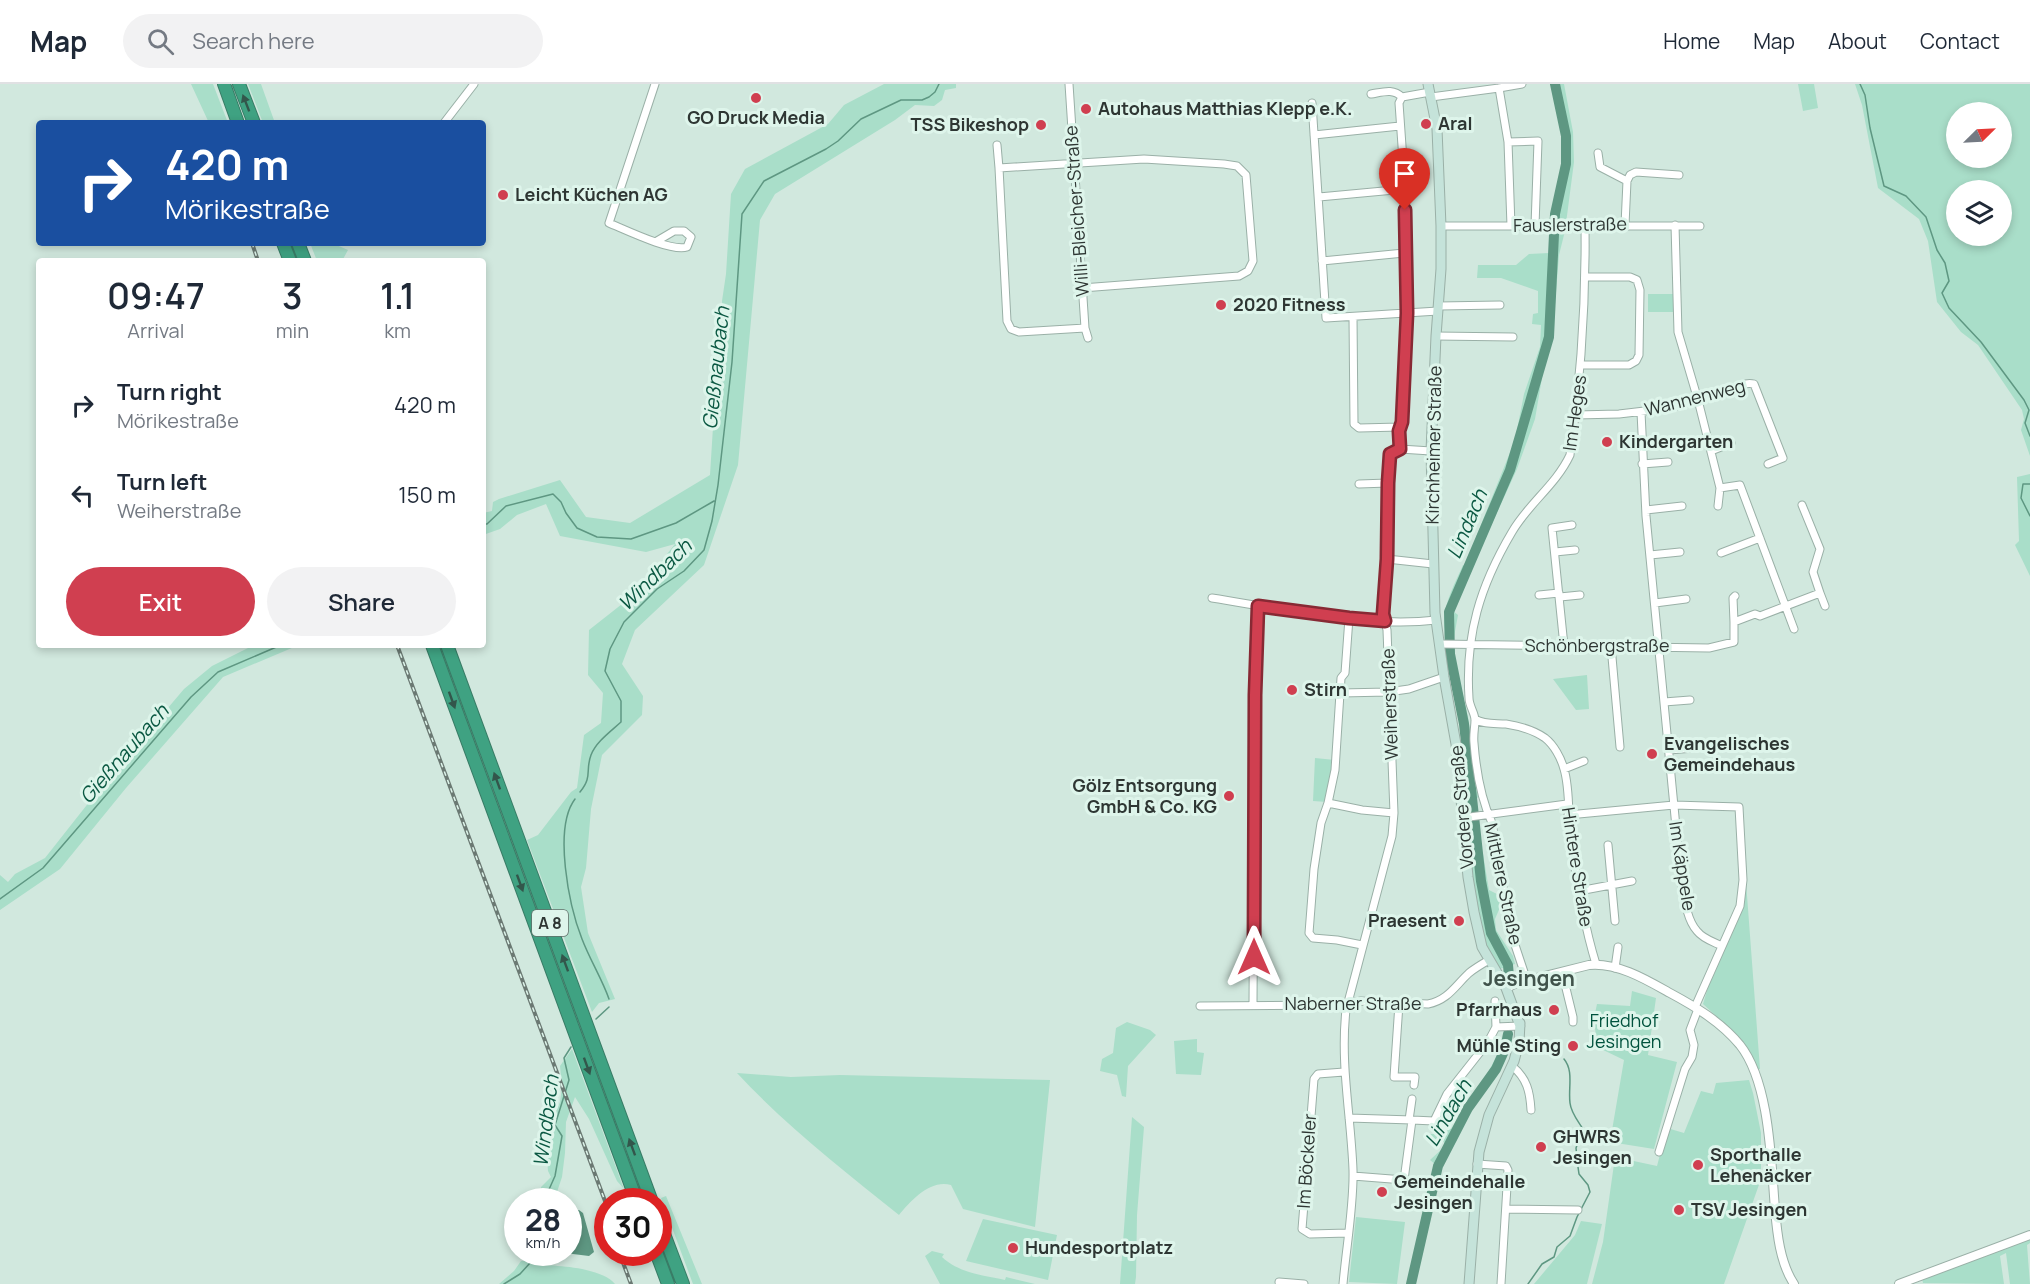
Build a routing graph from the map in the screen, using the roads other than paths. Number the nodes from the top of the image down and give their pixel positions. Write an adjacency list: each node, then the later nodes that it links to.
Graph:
1 (224, 84): 12 (highway)
2 (239, 84): 13 (highway, one-way to 2)
3 (474, 84): 14 (street)
4 (656, 84): 33 (street)
5 (1069, 84): 20 (street, Willi-Bleicher-Straße)
6 (1522, 84): 7 (street)
7 (1499, 88): 8 (street); 17 (street)
8 (1430, 91): 10 (street); 29 (main road, Kirchheimer Straße)
9 (1371, 94): 10 (street)
10 (1401, 97): 15 (street, Weiherstraße)
11 (1312, 102): 16 (street)
12 (237, 120)
13 (253, 120)
14 (446, 120)
15 (1400, 126): 16 (street); 24 (street, Weiherstraße)
16 (1314, 135): 25 (street)
17 (1508, 142): 30 (street); 31 (street)
18 (997, 145): 21 (street)
19 (1598, 153): 23 (street)
20 (1075, 162): 21 (street); 37 (street, Willi-Bleicher-Straße); 37 (street)
21 (999, 168): 42 (street)
22 (1680, 175): 23 (street)
23 (1627, 181): 27 (street)
24 (1405, 189): 25 (street); 34 (street, Weiherstraße)
25 (1319, 196): 35 (street)
26 (1585, 225): 27 (street, Fauslerstraße); 31 (street, Fauslerstraße); 36 (street, Im Heges)
27 (1625, 225): 28 (street, Fauslerstraße)
28 (1675, 225): 32 (street, Fauslerstraße); 47 (street)
29 (1441, 226): 30 (street, Fauslerstraße); 39 (main road, Kirchheimer Straße)
30 (1511, 226): 31 (street, Fauslerstraße)
31 (1535, 226)
32 (1700, 226)
33 (657, 241)
34 (1404, 253): 35 (street); 40 (street, Weiherstraße)
35 (1322, 261): 41 (street)
36 (1586, 277): 46 (street, Im Heges); 46 (street)
37 (1082, 288): 42 (street, Willi-Bleicher-Straße)
38 (1500, 305): 39 (street)
39 (1438, 308): 40 (street); 43 (main road, Kirchheimer Straße)
40 (1407, 313): 41 (street); 50 (street, Weiherstraße)
41 (1353, 317): 50 (street)
42 (1085, 328): 45 (street, Willi-Bleicher-Straße)
43 (1436, 336): 44 (street); 53 (main road, Kirchheimer Straße)
44 (1513, 337)
45 (1088, 338)
46 (1581, 365): 49 (street, Im Heges)
47 (1698, 400): 48 (street, Wannenweg); 54 (street); 57 (street, Wannenweg)
48 (1641, 412): 49 (street, Wannenweg); 56 (street, Im Käppele)
49 (1576, 416): 91 (street, Im Heges)
50 (1400, 427): 52 (street, Weiherstraße)
51 (1731, 443): 54 (street)
52 (1400, 449): 53 (street); 58 (street, Weiherstraße)
53 (1431, 451): 73 (main road, Kirchheimer Straße)
54 (1711, 451): 60 (street)
55 (1668, 462): 56 (street)
56 (1642, 464): 64 (street, Im Käppele)
57 (1768, 464)
58 (1388, 483): 59 (street); 72 (street, Weiherstraße)
59 (1359, 484)
60 (1720, 488): 63 (street); 66 (street)
61 (1802, 505): 74 (street)
62 (1682, 506): 64 (street)
63 (1718, 506)
64 (1646, 510): 71 (street, Im Käppele)
65 (1572, 525): 68 (street)
66 (1760, 538): 70 (street); 83 (street)
67 (1575, 550): 68 (street)
68 (1555, 552): 76 (street)
69 (1680, 552): 71 (street)
70 (1721, 553)
71 (1650, 555): 81 (street, Im Käppele)
72 (1387, 559): 73 (street); 87 (street, Weiherstraße)
73 (1433, 564): 86 (main road, Kirchheimer Straße)
74 (1820, 593): 83 (street); 84 (street)
75 (1539, 595): 76 (street)
76 (1559, 595): 77 (street); 92 (street)
77 (1580, 595)
78 (1735, 596): 88 (street, Schönbergstraße)
79 (1212, 598): 82 (street)
80 (1686, 599): 81 (street)
81 (1654, 603): 94 (street, Im Käppele)
82 (1258, 606): 85 (street); 131 (street)
83 (1785, 606): 88 (street); 89 (street)
84 (1826, 606)
85 (1349, 618): 87 (street); 99 (street)
86 (1436, 620): 87 (street); 90 (main road, Vordere Straße)
87 (1385, 621): 98 (street, Weiherstraße)
88 (1734, 622): 94 (street, Schönbergstraße)
89 (1794, 629)
90 (1442, 644): 91 (street, Schönbergstraße); 97 (main road, Vordere Straße)
91 (1467, 644): 92 (street, Schönbergstraße); 102 (street, Mittlere Straße)
92 (1564, 646): 93 (street, Schönbergstraße)
93 (1611, 646): 94 (street, Schönbergstraße); 103 (street)
94 (1659, 647): 101 (street, Im Käppele)
95 (433, 648): 148 (highway, A 8, one-way to 148)
96 (448, 648): 149 (highway, A 8, one-way to 96)
97 (1444, 677): 98 (street); 114 (main road, Vordere Straße)
98 (1388, 692): 99 (street); 111 (street, Weiherstraße)
99 (1341, 693): 108 (street)
100 (1690, 700): 101 (street)
101 (1664, 702): 105 (street, Im Käppele)
102 (1475, 719): 107 (street, Hintere Straße); 112 (street, Mittlere Straße)
103 (1620, 747)
104 (1694, 748): 105 (street)
105 (1669, 750): 110 (street, Im Käppele)
106 (1584, 761): 107 (street)
107 (1564, 770): 109 (street, Hintere Straße)
108 (1328, 803): 111 (street); 120 (street)
109 (1567, 804): 112 (street); 113 (street, Hintere Straße)
110 (1674, 805): 113 (street); 121 (street, Im Käppele); 121 (street)
111 (1394, 813): 120 (street, Weiherstraße)
112 (1488, 815): 114 (street); 127 (street, Mittlere Straße)
113 (1568, 815): 118 (street, Hintere Straße)
114 (1466, 817): 123 (main road, Vordere Straße)
115 (1608, 845): 117 (street)
116 (1632, 881): 117 (street)
117 (1612, 884): 118 (street); 119 (street)
118 (1579, 891): 124 (street, Hintere Straße)
119 (1615, 921)
120 (1362, 945): 130 (street, Weiherstraße)
121 (1722, 946): 134 (street)
122 (1618, 947): 125 (street)
123 (1489, 960): 128 (main road, Vordere Straße); 132 (street, Naberner Straße)
124 (1596, 964): 125 (street); 126 (street)
125 (1615, 968): 134 (street)
126 (1562, 972): 127 (street); 135 (street)
127 (1527, 981): 128 (street)
128 (1506, 988): 136 (main road, Vordere Straße)
129 (1495, 1001): 137 (street)
130 (1348, 1003): 131 (street, Naberner Straße); 132 (street, Naberner Straße); 139 (street, Weiherstraße)
131 (1254, 1004): 133 (street, Naberner Straße)
132 (1399, 1004): 140 (street)
133 (1200, 1006)
134 (1697, 1008): 145 (street); 163 (street)
135 (1573, 1022)
136 (1520, 1026): 137 (street); 138 (main road)
137 (1496, 1027): 144 (street)
138 (1512, 1066): 142 (street); 146 (main road)
139 (1344, 1072): 143 (street, Weiherstraße); 152 (street, Im Böckeler)
140 (1414, 1085)
141 (1412, 1099): 144 (street)
142 (1531, 1110)
143 (1349, 1118): 144 (street); 147 (street, Weiherstraße)
144 (1410, 1120): 147 (street)
145 (1659, 1152)
146 (1477, 1164): 150 (street); 161 (main road)
147 (1353, 1176): 152 (street, Weiherstraße)
148 (632, 1188)
149 (647, 1188)
150 (1506, 1209): 151 (street); 162 (street)
151 (1578, 1210)
152 (1348, 1233): 160 (street, Weiherstraße)
153 (2030, 1235): 164 (street)
154 (672, 1255): 158 (highway)
155 (661, 1266): 157 (highway)
156 (1280, 1282): 159 (street)
157 (668, 1284)
158 (683, 1284)
159 (1304, 1284)
160 (1343, 1284)
161 (1469, 1284)
162 (1501, 1284)
163 (1794, 1284)
164 (1899, 1284)

